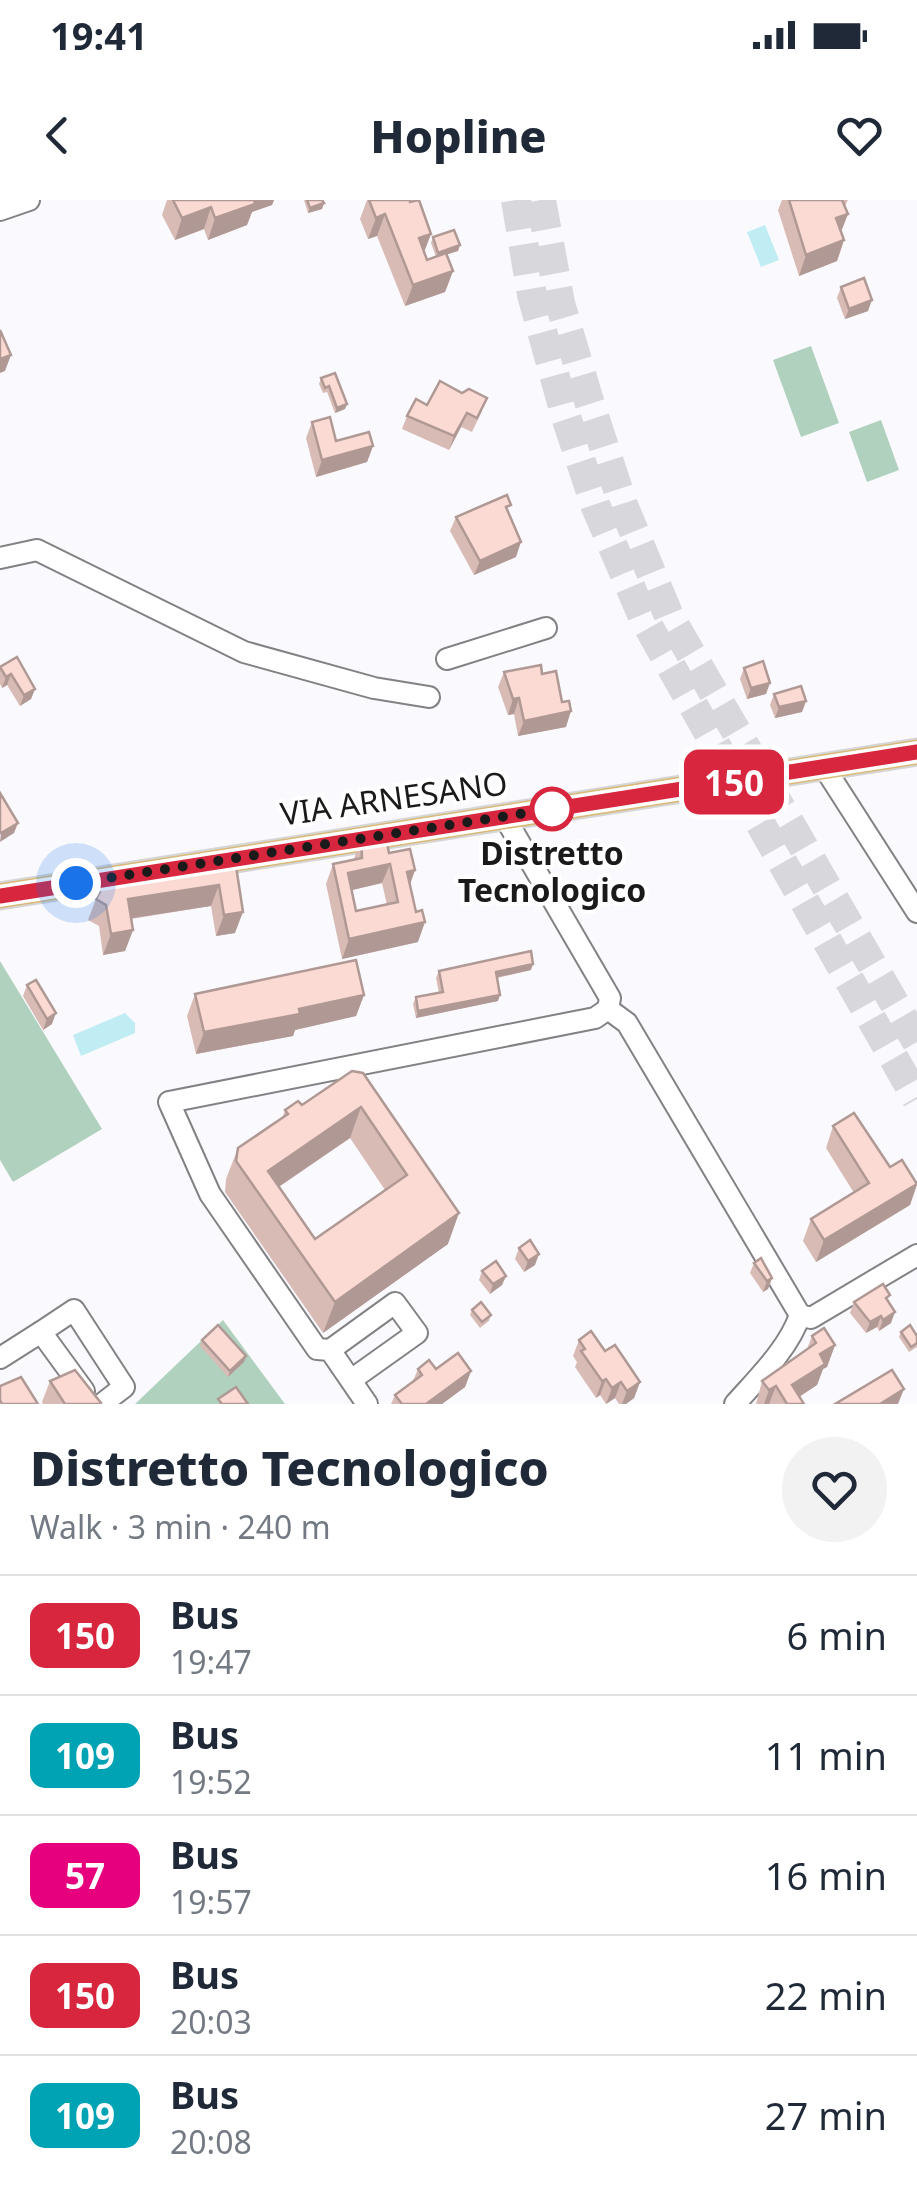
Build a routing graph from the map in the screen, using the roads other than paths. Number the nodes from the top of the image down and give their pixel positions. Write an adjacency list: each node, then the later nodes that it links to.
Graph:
1 (28, 200): 2 (street)
2 (0, 210)
3 (0, 558): 6 (street)
4 (546, 628): 5 (street)
5 (446, 659)
6 (428, 697)
7 (917, 752): 8 (main road, VIA ARNESANO)
8 (824, 768): 9 (main road, VIA ARNESANO); 11 (street)
9 (504, 816): 10 (main road, VIA ARNESANO); 12 (street)
10 (0, 896)
11 (917, 912)
12 (608, 1009): 14 (street); 16 (street)
13 (917, 1255): 14 (street)
14 (800, 1315): 22 (street)
15 (40, 1332): 17 (street); 19 (street); 20 (street)
16 (330, 1350): 18 (street); 18 (street)
17 (0, 1358)
18 (351, 1380): 21 (street)
19 (93, 1404)
20 (102, 1404)
21 (367, 1404)
22 (735, 1404)

